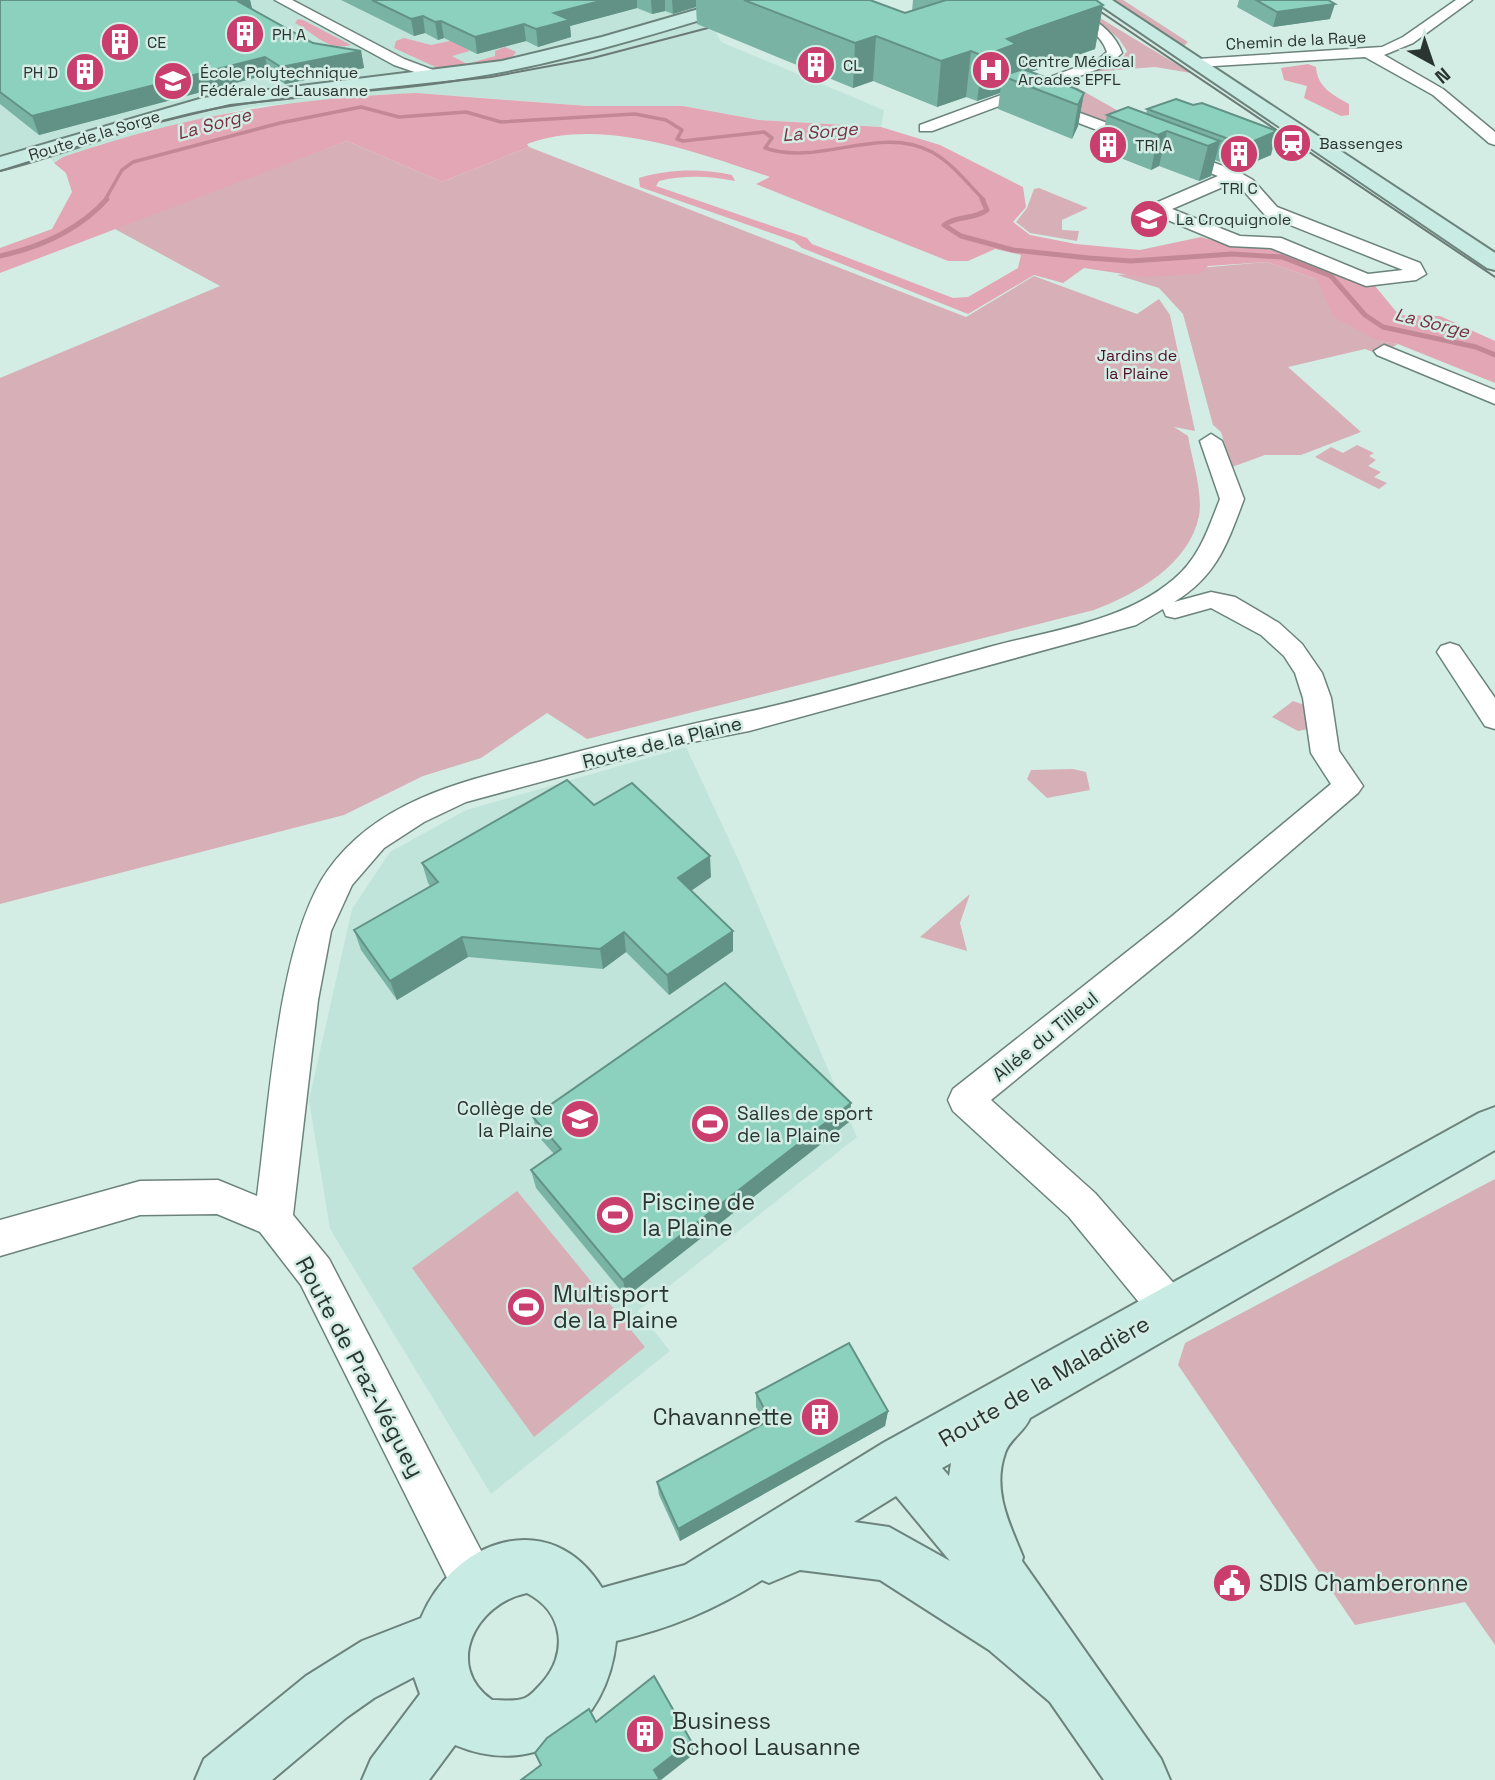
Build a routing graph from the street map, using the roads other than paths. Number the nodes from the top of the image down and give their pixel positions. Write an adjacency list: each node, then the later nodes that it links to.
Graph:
1 (282, 0): 7 (street)
2 (748, 0): 9 (main road, Route de la Sorge)
3 (1036, 0): 11 (street)
4 (1101, 0): 8 (main road)
5 (1465, 0): 6 (street, Chemin de la Raye)
6 (1370, 54): 8 (street, Chemin de la Raye); 13 (street)
7 (399, 62): 9 (street); 10 (street)
8 (1198, 64): 16 (main road)
9 (440, 76): 10 (main road, Route de la Sorge)
10 (370, 83): 14 (main road, Route de la Sorge)
11 (1018, 94): 12 (street); 15 (street)
12 (926, 128)
13 (1495, 139)
14 (0, 164)
15 (1231, 175): 15 (street)
16 (1494, 261)
17 (1384, 351): 18 (street)
18 (1495, 398)
19 (1211, 441): 24 (street, Route de la Plaine)
20 (1175, 610): 26 (street, Allée du Tilleul)
21 (1450, 652): 22 (street)
22 (1495, 719)
23 (1495, 1127): 26 (main road, Route de la Maladière)
24 (273, 1220): 25 (street, Route de Praz-Véguey); 29 (street, Route de Praz-Véguey)
25 (0, 1238)
26 (1170, 1309): 27 (main road, Route de la Maladière)
27 (1021, 1394): 28 (main road, Route de la Maladière); 31 (main road)
28 (902, 1462): 30 (main road, Route de la Maladière); 31 (main road)
29 (474, 1584): 32 (main road); 33 (main road)
30 (700, 1587): 32 (main road, Route de la Maladière); 34 (main road)
31 (1013, 1593): 34 (main road)
32 (588, 1620): 35 (main road)
33 (442, 1642): 35 (main road); 36 (main road)
34 (1070, 1682): 38 (main road)
35 (451, 1701): 37 (main road)
36 (225, 1780)
37 (392, 1780)
38 (1140, 1780)

